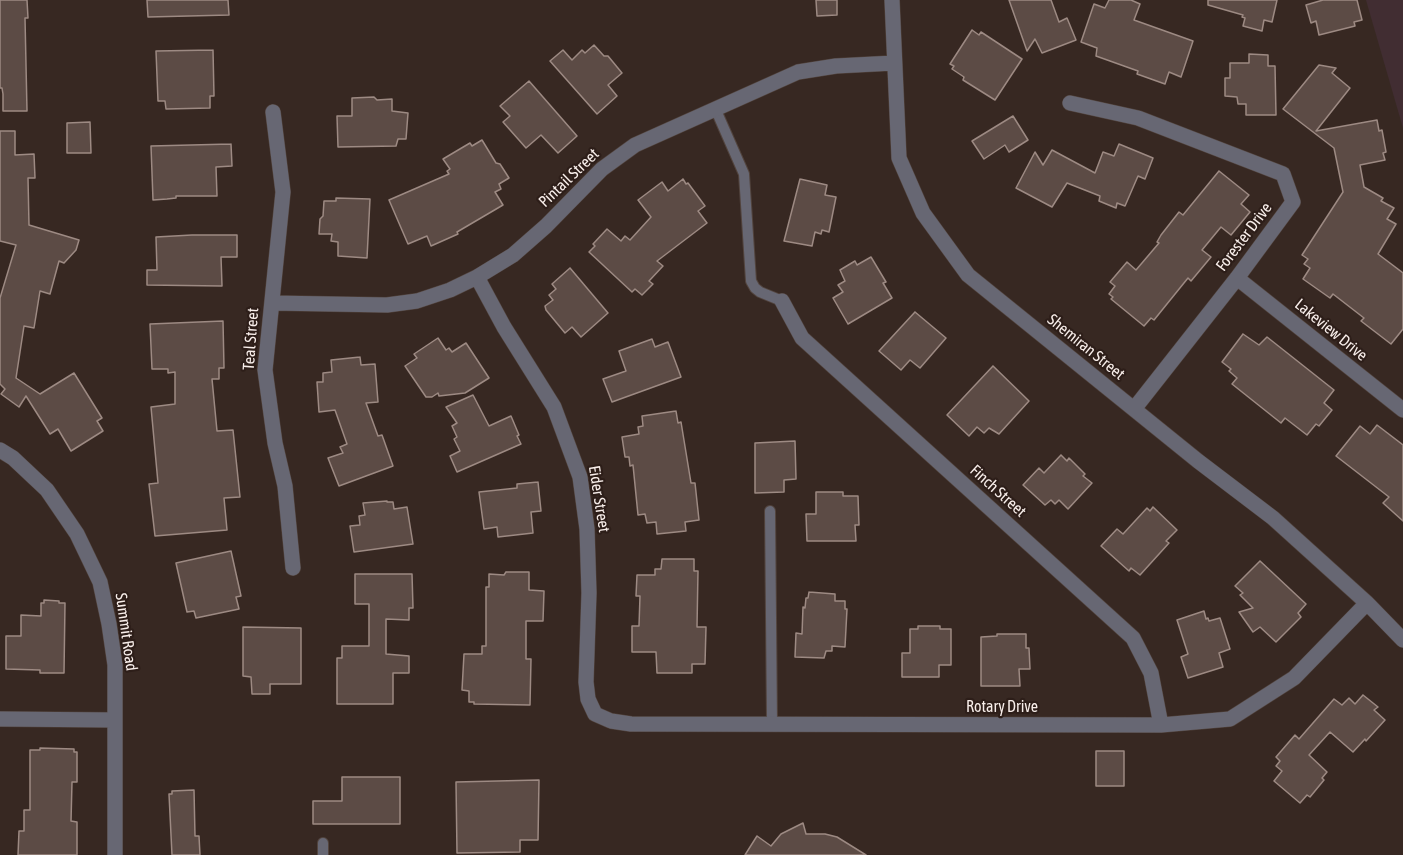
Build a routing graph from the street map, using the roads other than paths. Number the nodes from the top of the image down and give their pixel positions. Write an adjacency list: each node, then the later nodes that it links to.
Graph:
1 (892, 0): 2 (street, Shemiran Street)
2 (894, 63): 4 (street, Pintail Street); 10 (street, Shemiran Street)
3 (1070, 103): 7 (street, Forester Drive)
4 (715, 108): 6 (street, Pintail Street); 8 (lane)
5 (273, 112): 9 (street, Teal Street)
6 (477, 277): 9 (street, Pintail Street); 17 (street, Eider Street)
7 (1237, 278): 10 (street, Forester Drive); 11 (street, Lakeview Drive)
8 (782, 301): 21 (street, Finch Street)
9 (272, 303): 14 (street, Teal Street)
10 (1134, 409): 15 (street, Shemiran Street)
11 (1403, 410)
12 (0, 450): 19 (street, Summit Road)
13 (770, 511): 20 (lane)
14 (293, 568)
15 (1367, 603): 16 (street, Shemiran Street); 21 (street, Rotary Drive)
16 (1403, 640)
17 (595, 714): 20 (street, Rotary Drive)
18 (0, 719): 19 (street)
19 (114, 720): 23 (street, Summit Road)
20 (772, 724): 21 (street, Rotary Drive)
21 (1161, 725)
22 (323, 843): 24 (lane)
23 (115, 855)
24 (323, 855)

